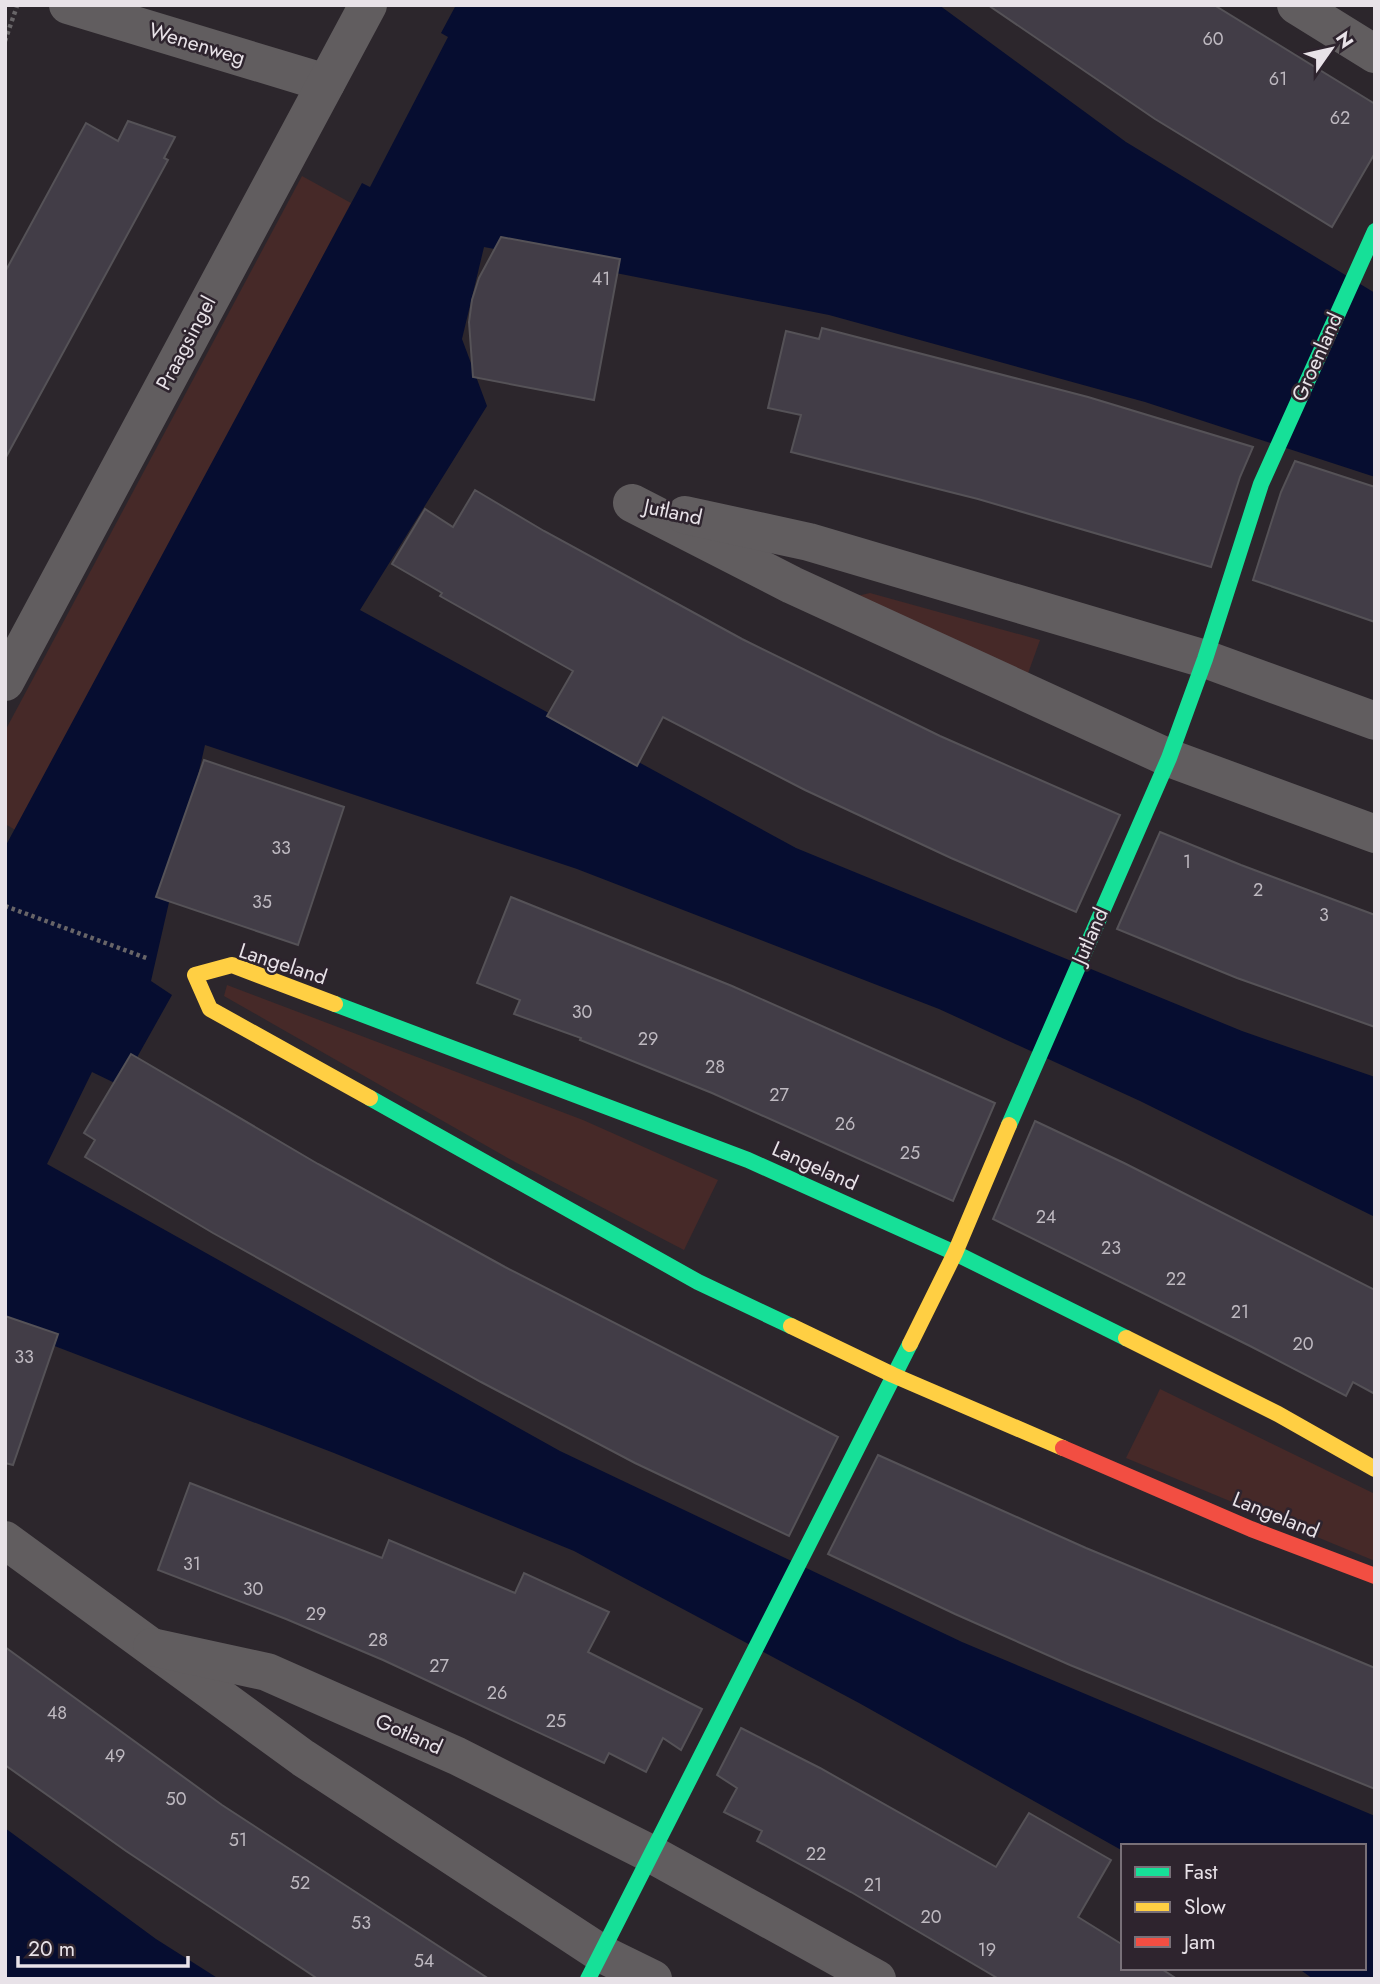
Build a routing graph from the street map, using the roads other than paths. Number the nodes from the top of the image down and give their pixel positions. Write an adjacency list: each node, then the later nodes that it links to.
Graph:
1 (68, 5): 5 (street, Wenenweg)
2 (368, 5): 5 (street, Praagsingel)
3 (1296, 5): 4 (street)
4 (1375, 54)
5 (326, 83): 9 (street, Praagsingel)
6 (1375, 231): 7 (street, Groenland)
7 (1261, 484): 8 (street, Jutland)
8 (1205, 659): 10 (street, Jutland); 11 (street, Jutland); 11 (street, Jutland)
9 (5, 682)
10 (1375, 721)
11 (1169, 758): 12 (street, Jutland); 13 (street, Jutland)
12 (1375, 834)
13 (955, 1252): 14 (street); 14 (street, Langeland); 15 (street, Langeland)
14 (892, 1375): 17 (street, Langeland); 19 (street)
15 (1375, 1469)
16 (5, 1541): 18 (street, Gotland)
17 (1375, 1576)
18 (152, 1647): 19 (street, Gotland); 20 (street, Gotland)
19 (653, 1855): 20 (street); 22 (street, Gotland)
20 (595, 1966): 21 (street, Gotland)
21 (653, 1979)
22 (877, 1979)

